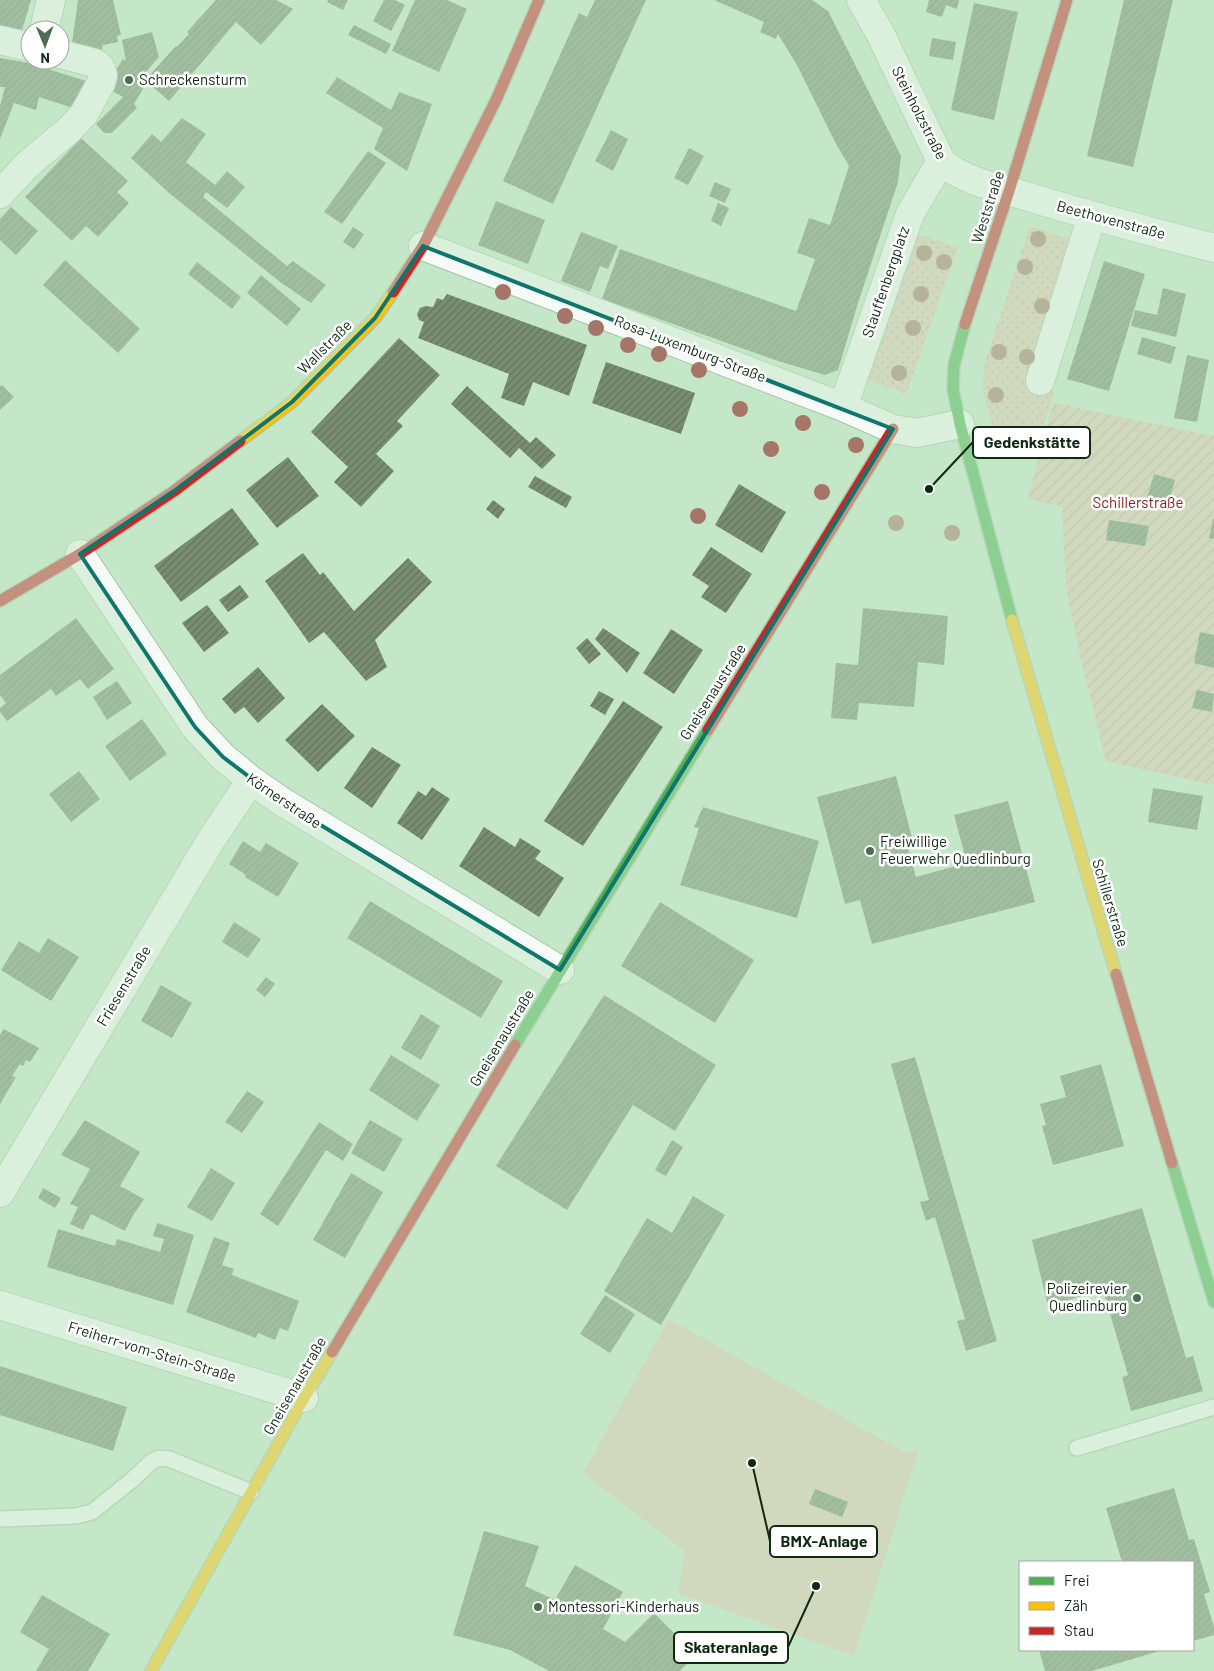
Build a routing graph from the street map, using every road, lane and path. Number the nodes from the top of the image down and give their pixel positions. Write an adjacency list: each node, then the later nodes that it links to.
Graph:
1 (50, 0): 5 (street)
2 (540, 0): 13 (street, Wallstraße)
3 (861, 0): 9 (street, Steinholzstraße)
4 (1067, 0): 10 (street, Weststraße)
5 (46, 20)
6 (0, 40): 7 (street)
7 (20, 45)
8 (70, 57): 11 (street)
9 (940, 161): 10 (street, Steinholzstraße); 16 (street, Stauffenbergplatz)
10 (1009, 192): 12 (street, Beethovenstraße); 17 (street, Weststraße)
11 (0, 194)
12 (1092, 216): 14 (street, Beethovenstraße); 15 (street)
13 (423, 246): 16 (street, Rosa-Luxemburg-Straße); 19 (street, Wallstraße)
14 (1214, 248)
15 (1040, 382)
16 (843, 407): 18 (street, Rosa-Luxemburg-Straße)
17 (960, 424): 18 (street, Rosa-Luxemburg-Straße); 24 (street, Schillerstraße)
18 (893, 429): 22 (street, Gneisenaustraße)
19 (80, 554): 20 (street, Wallstraße); 21 (street, Körnerstraße)
20 (0, 601)
21 (250, 780): 22 (street, Körnerstraße); 23 (street, Friesenstraße)
22 (560, 970): 26 (street, Gneisenaustraße)
23 (0, 1194)
24 (1213, 1294)
25 (0, 1305): 26 (street, Freiherr-vom-Stein-Straße)
26 (304, 1398): 29 (street, Gneisenaustraße)
27 (1214, 1406): 28 (lane)
28 (1077, 1448)
29 (252, 1492): 30 (lane); 31 (street, Gneisenaustraße)
30 (0, 1519)
31 (151, 1671)

